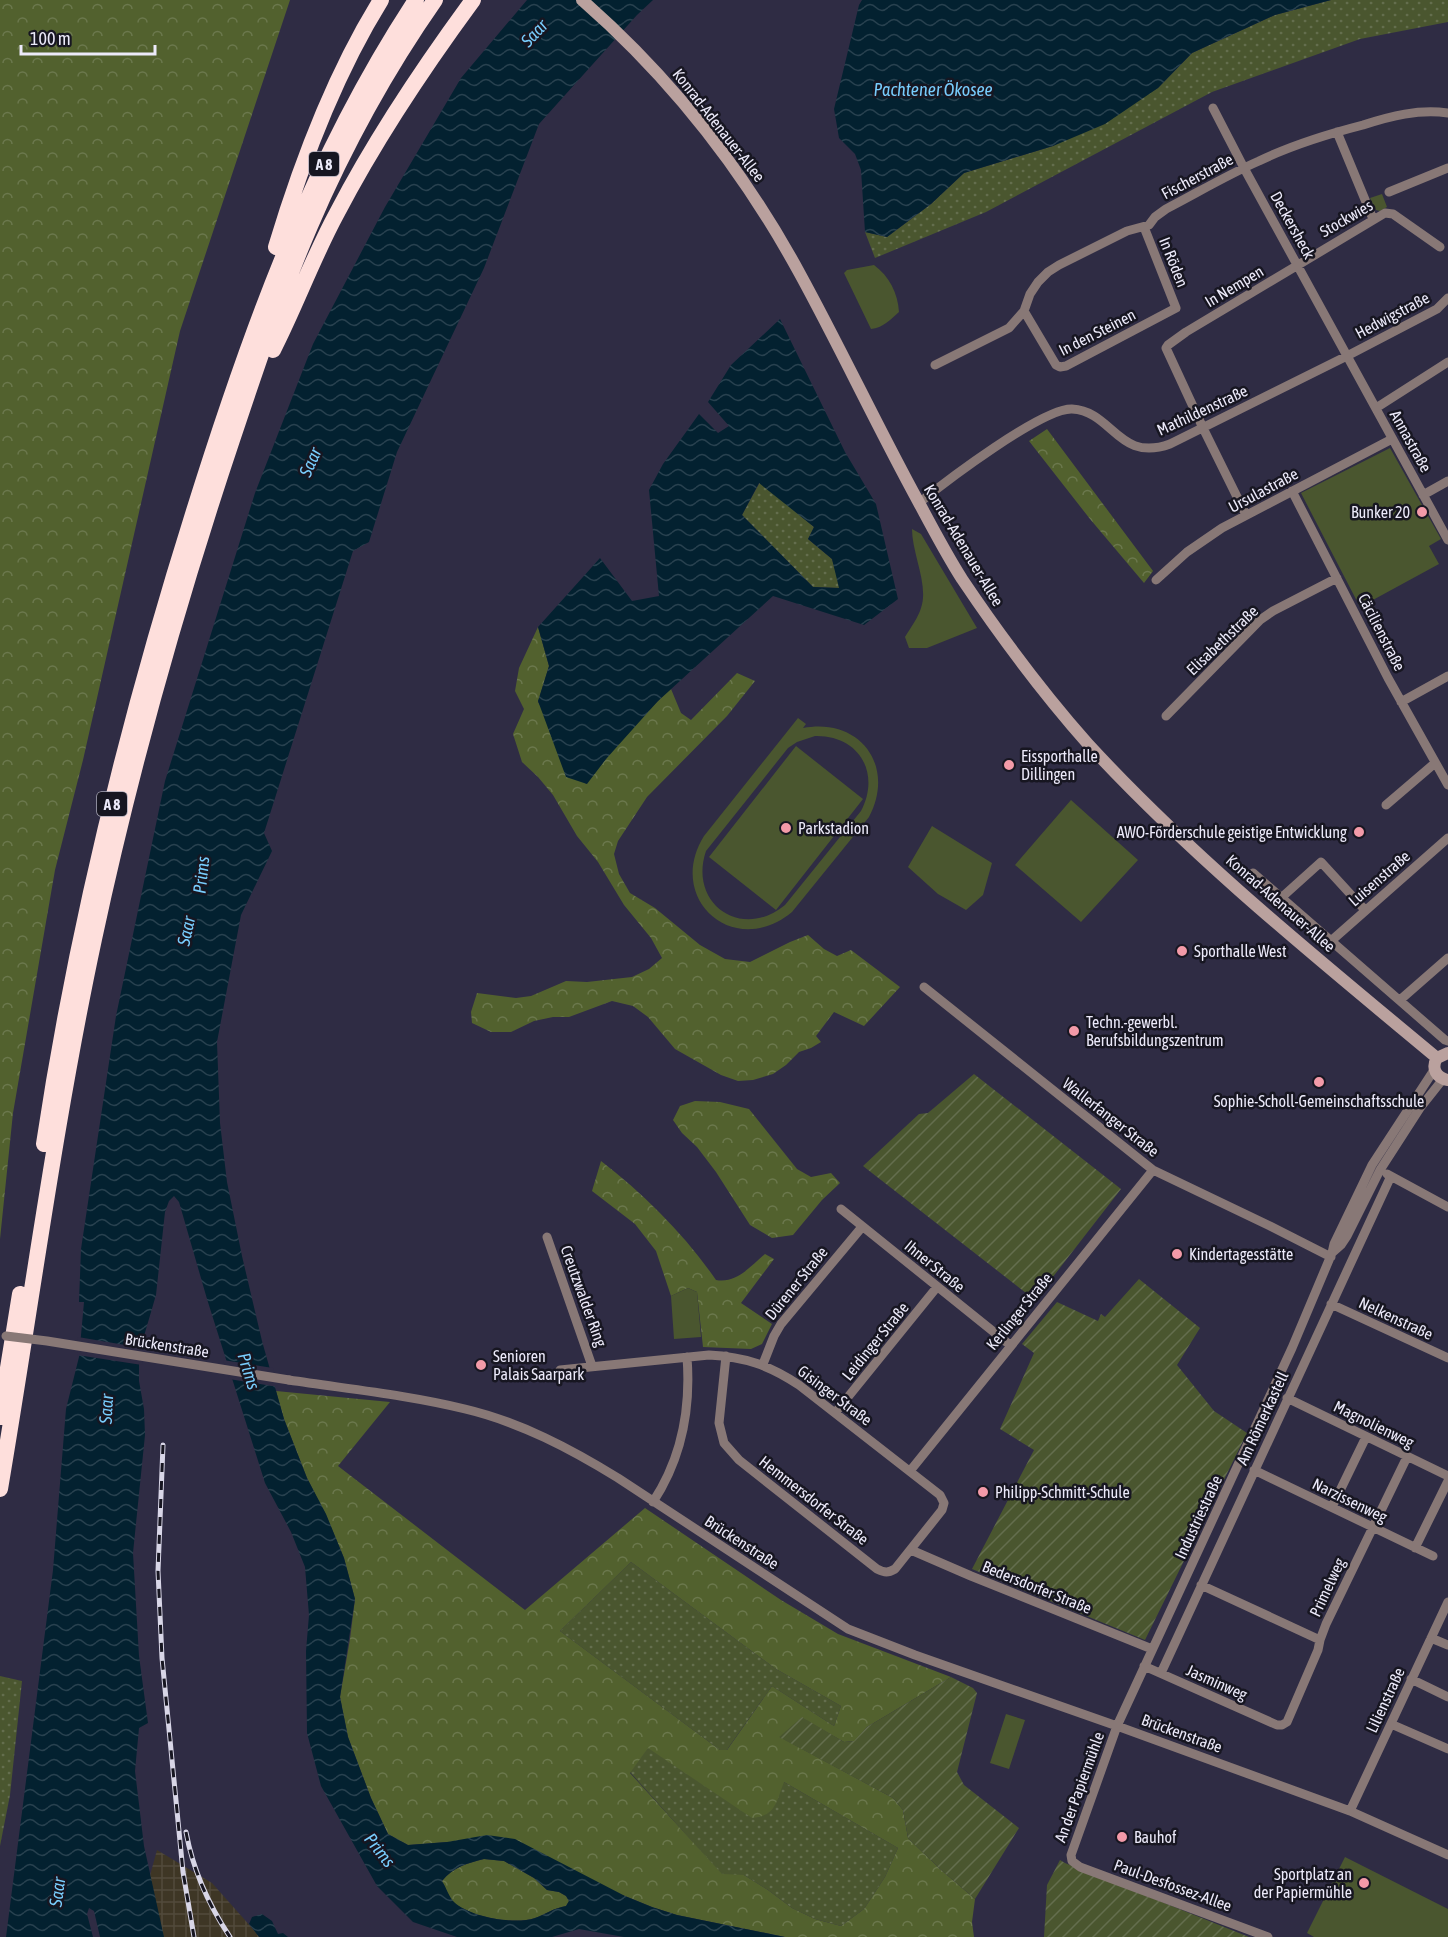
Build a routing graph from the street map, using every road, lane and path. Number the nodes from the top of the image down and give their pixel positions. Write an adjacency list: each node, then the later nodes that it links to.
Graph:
1 (381, 0): 19 (highway)
2 (416, 0): 19 (highway, A 8)
3 (435, 0): 23 (highway, A 8)
4 (473, 0): 23 (highway)
5 (582, 0): 30 (street, Konrad-Adenauer-Allee)
6 (1214, 108): 9 (street, Deckersheck)
7 (1448, 113): 8 (street, Fischerstraße)
8 (1337, 132): 9 (street, Fischerstraße); 12 (street)
9 (1244, 168): 13 (street, Fischerstraße); 15 (street, Deckersheck)
10 (1448, 168): 11 (street)
11 (1389, 192)
12 (1373, 219): 14 (street, Stockwies); 15 (street, Stockwies)
13 (1144, 227): 17 (street, In Röden); 18 (street, Fischerstraße)
14 (1440, 247)
15 (1297, 265): 20 (street, Deckersheck); 25 (street, In Nempen)
16 (1448, 298): 20 (street, Hedwigstraße)
17 (1176, 308): 18 (street, In den Steinen)
18 (1024, 311): 22 (street, Fischerstraße)
19 (252, 338): 71 (highway, A 8)
20 (1347, 356): 24 (street, Annastraße); 25 (street, Mathildenstraße)
21 (1448, 362): 24 (street)
22 (935, 365)
23 (245, 401): 78 (highway, A 8)
24 (1376, 408): 26 (street, Annastraße)
25 (1203, 428): 30 (street, Mathildenstraße); 31 (street)
26 (1392, 439): 28 (street, Ursulastraße); 29 (street, Annastraße)
27 (1448, 482): 29 (street)
28 (1292, 491): 31 (street, Ursulastraße); 33 (street, Cäcilienstraße)
29 (1423, 495): 32 (street, Annastraße)
30 (919, 503): 50 (street, Konrad-Adenauer-Allee)
31 (1246, 515): 34 (street, Ursulastraße)
32 (1448, 540)
33 (1337, 578): 36 (street, Cäcilienstraße); 37 (street, Elisabethstraße)
34 (1156, 580)
35 (1448, 676): 36 (street)
36 (1401, 702): 38 (street, Cäcilienstraße)
37 (1167, 716)
38 (1435, 763): 39 (street, Cäcilienstraße); 40 (street)
39 (1448, 786)
40 (1386, 805)
41 (1448, 838): 44 (street, Luisenstraße)
42 (1252, 873): 43 (street)
43 (1281, 898): 44 (street); 45 (street)
44 (1365, 910): 45 (street, Luisenstraße)
45 (1331, 941): 48 (street)
46 (1448, 958): 48 (street)
47 (924, 987): 52 (street, Wallerfanger Straße)
48 (1400, 1000): 49 (street)
49 (1448, 1041)
50 (1442, 1068): 51 (street, Industriestraße)
51 (1376, 1167): 53 (street); 58 (street, Industriestraße)
52 (1153, 1170): 58 (street, Wallerfanger Straße); 62 (street, Kerlinger Straße)
53 (1390, 1176): 54 (street); 60 (street, Am Römerkastell)
54 (1448, 1207)
55 (841, 1209): 56 (street, Ihner Straße)
56 (862, 1227): 59 (street, Ihner Straße); 66 (street, Dürener Straße)
57 (547, 1236): 67 (street, Creutzwalder Ring)
58 (1331, 1255): 91 (street, Industriestraße)
59 (937, 1287): 62 (street, Ihner Straße); 70 (street, Leidinger Straße)
60 (1331, 1304): 65 (street, Nelkenstraße); 69 (street, Am Römerkastell)
61 (3, 1336): 79 (street, Brückenstraße, bridge)
62 (1010, 1345): 75 (street, Kerlinger Straße)
63 (726, 1356): 64 (street, Gisinger Straße); 66 (street, Gisinger Straße); 84 (street, Hemmersdorfer Straße)
64 (687, 1357): 67 (street, Creutzwalder Ring); 79 (street)
65 (1448, 1358)
66 (763, 1364): 70 (street, Gisinger Straße)
67 (592, 1366): 68 (street, Creutzwalder Ring)
68 (560, 1370)
69 (1287, 1398): 72 (street, Magnolienweg); 74 (street, Am Römerkastell)
70 (835, 1413): 75 (street, Gisinger Straße)
71 (0, 1418)
72 (1366, 1437): 73 (street, Magnolienweg); 81 (street)
73 (1407, 1457): 76 (street, Magnolienweg); 82 (street, Primelweg)
74 (1254, 1470): 81 (street, Narzissenweg); 86 (street, Am Römerkastell)
75 (910, 1471): 80 (street, Gisinger Straße)
76 (1448, 1476)
77 (1448, 1481): 83 (street)
78 (0, 1489)
79 (652, 1502): 97 (street, Brückenstraße)
80 (944, 1503): 84 (street, Hemmersdorfer Straße)
81 (1332, 1507): 82 (street, Narzissenweg)
82 (1373, 1527): 83 (street, Narzissenweg); 89 (street, Primelweg)
83 (1415, 1548): 85 (street, Narzissenweg)
84 (911, 1550): 91 (street, Bedersdorfer Straße)
85 (1433, 1556)
86 (1201, 1586): 89 (street); 93 (street, Am Römerkastell)
87 (1448, 1602): 88 (street, Lilienstraße)
88 (1431, 1638): 90 (street); 94 (street, Lilienstraße)
89 (1320, 1640): 98 (street, Primelweg)
90 (1448, 1645)
91 (1152, 1649): 92 (street, Industriestraße)
92 (1144, 1666): 93 (street, Jasminweg); 97 (street, Industriestraße)
93 (1161, 1673): 98 (street, Jasminweg)
94 (1411, 1679): 95 (street); 96 (street, Lilienstraße)
95 (1448, 1697)
96 (1390, 1724): 99 (street); 100 (street, Lilienstraße)
97 (1117, 1725): 100 (street, Brückenstraße); 102 (street, An der Papiermühle)
98 (1277, 1725)
99 (1448, 1749)
100 (1350, 1811): 101 (street, Brückenstraße)
101 (1448, 1855)
102 (1071, 1858): 103 (street, Paul-Desfossez-Allee)
103 (1268, 1937)

